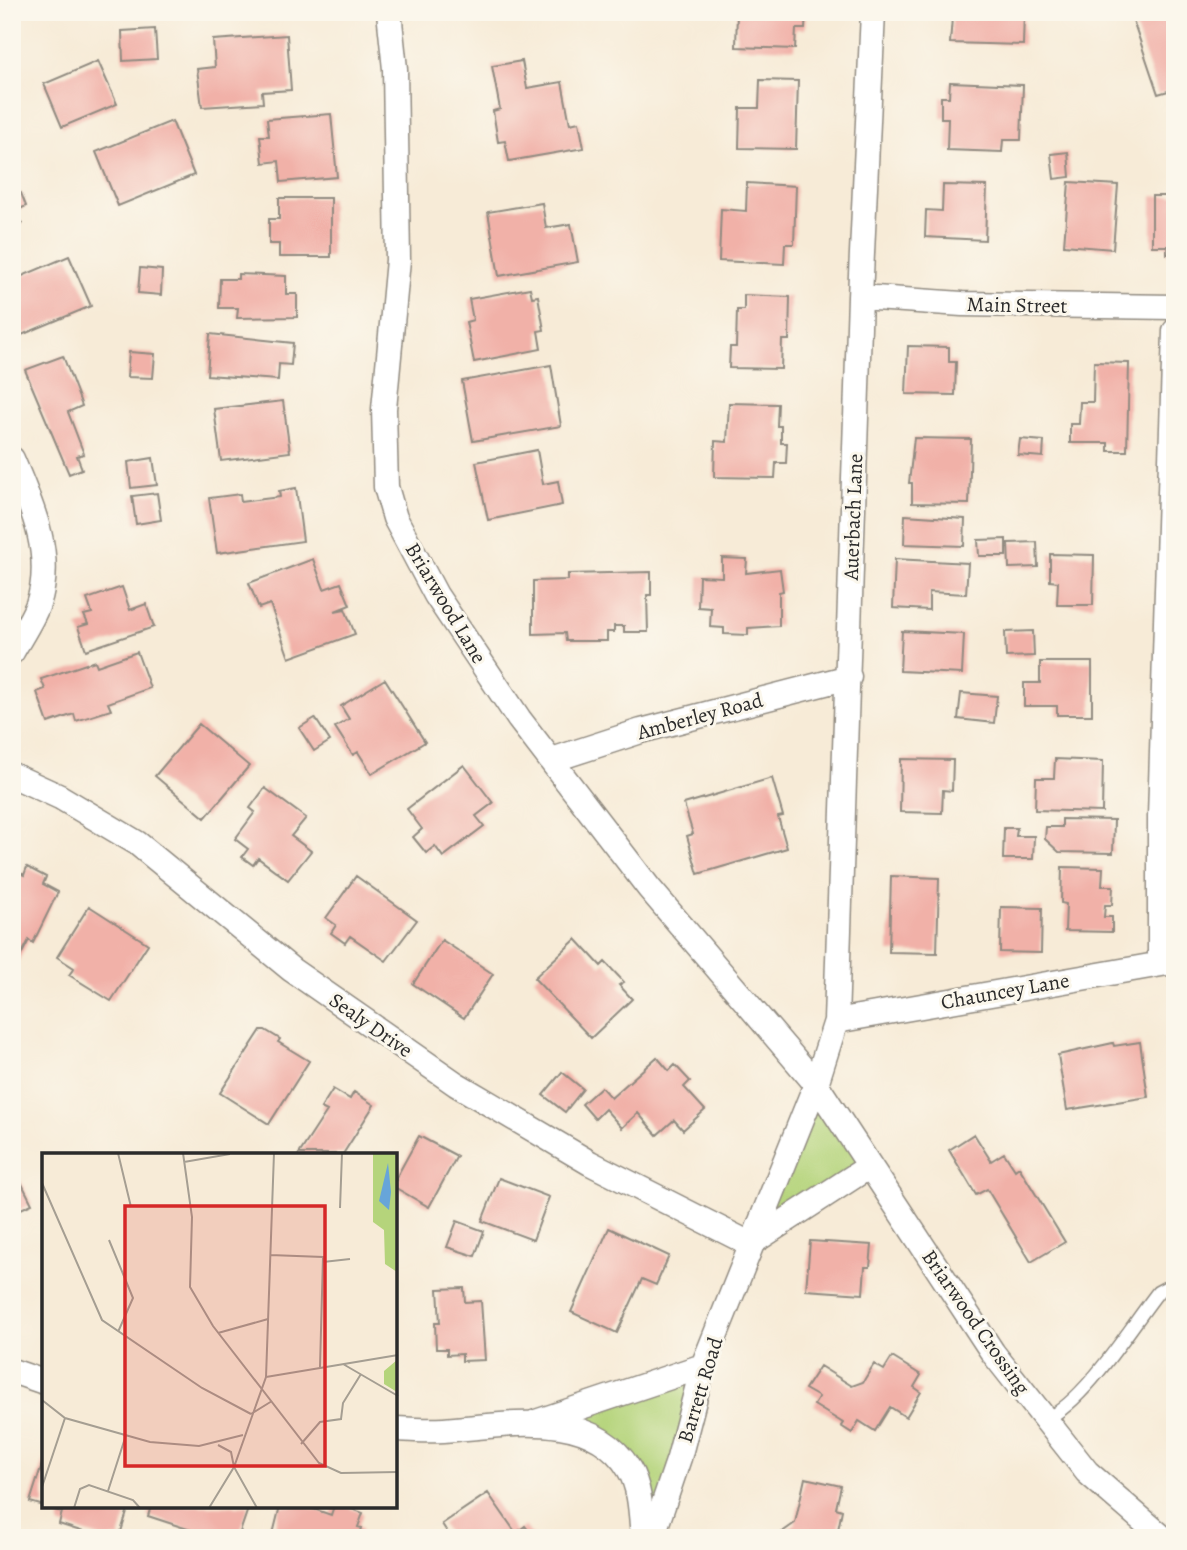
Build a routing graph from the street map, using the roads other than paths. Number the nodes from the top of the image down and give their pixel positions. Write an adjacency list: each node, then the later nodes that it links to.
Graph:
1 (389, 12): 10 (street, Briarwood Lane)
2 (873, 12): 3 (street, Auerbach Lane)
3 (860, 297): 4 (street, Main Street); 9 (street, Auerbach Lane)
4 (1175, 307)
5 (1175, 331): 6 (street)
6 (1175, 336): 12 (street)
7 (12, 459): 8 (street)
8 (12, 652)
9 (849, 677): 10 (street, Amberley Road); 13 (street, Auerbach Lane)
10 (552, 760): 14 (street, Briarwood Lane)
11 (12, 775): 16 (street, Sealy Drive)
12 (1167, 963): 13 (street, Chauncey Lane)
13 (836, 1021): 14 (street, Auerbach Lane)
14 (816, 1084): 15 (street, Briarwood Crossing); 16 (street, Barrett Road)
15 (870, 1166): 16 (street); 21 (street, Briarwood Crossing)
16 (750, 1244): 18 (street, Barrett Road)
17 (1175, 1283): 21 (lane)
18 (703, 1366): 22 (street); 25 (street, Barrett Road)
19 (12, 1371): 20 (street)
20 (42, 1381)
21 (1046, 1419): 26 (street, Briarwood Crossing)
22 (532, 1423): 23 (street); 24 (street)
23 (397, 1429)
24 (643, 1538)
25 (652, 1538)
26 (1163, 1538)

